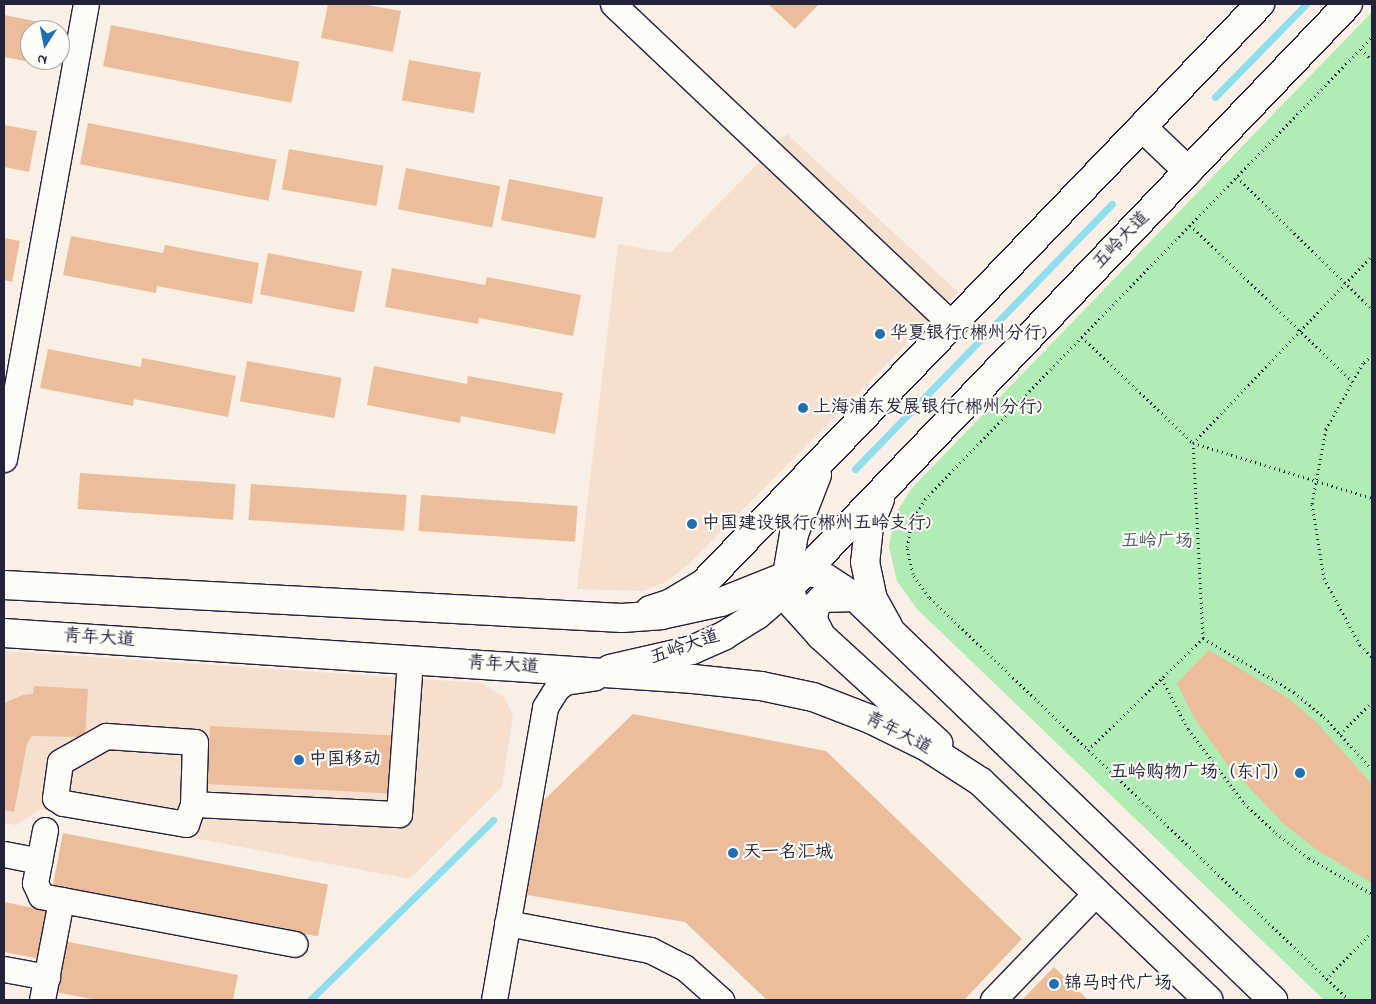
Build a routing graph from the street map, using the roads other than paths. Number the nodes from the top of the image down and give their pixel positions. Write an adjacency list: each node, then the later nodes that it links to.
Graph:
1 (86, 4): 9 (street)
2 (613, 4): 7 (street)
3 (1260, 4): 5 (main road)
4 (1348, 4): 6 (main road, 五岭大道)
5 (1142, 127): 6 (main road); 7 (main road)
6 (1188, 171): 10 (main road, 五岭大道)
7 (953, 324): 8 (main road)
8 (844, 438): 11 (main road); 14 (main road)
9 (4, 459)
10 (896, 478): 11 (main road, 五岭大道); 17 (main road, 五岭大道)
11 (794, 577): 13 (main road); 14 (main road); 16 (main road); 20 (main road, 五岭大道)
12 (4, 585): 14 (main road)
13 (855, 597): 16 (main road); 17 (main road)
14 (595, 618)
15 (4, 633): 18 (main road, 青年大道)
16 (821, 636): 23 (main road, 青年大道)
17 (906, 646): 38 (main road)
18 (410, 660): 19 (main road, 青年大道); 24 (street)
19 (507, 666): 20 (main road, 青年大道); 22 (street)
20 (596, 672): 21 (main road, 青年大道)
21 (628, 674): 22 (street); 23 (main road, 青年大道)
22 (545, 707): 30 (street)
23 (980, 782): 28 (main road, 青年大道)
24 (193, 804): 24 (street)
25 (46, 830): 27 (street)
26 (4, 854): 27 (street)
27 (39, 862): 29 (street)
28 (1096, 894): 36 (street); 37 (main road, 青年大道)
29 (61, 900): 31 (street); 33 (street)
30 (507, 923): 34 (street); 35 (street)
31 (294, 944)
32 (4, 969): 33 (street)
33 (44, 989)
34 (494, 1000)
35 (721, 1000)
36 (993, 1000)
37 (1208, 1000)
38 (1273, 1000)

